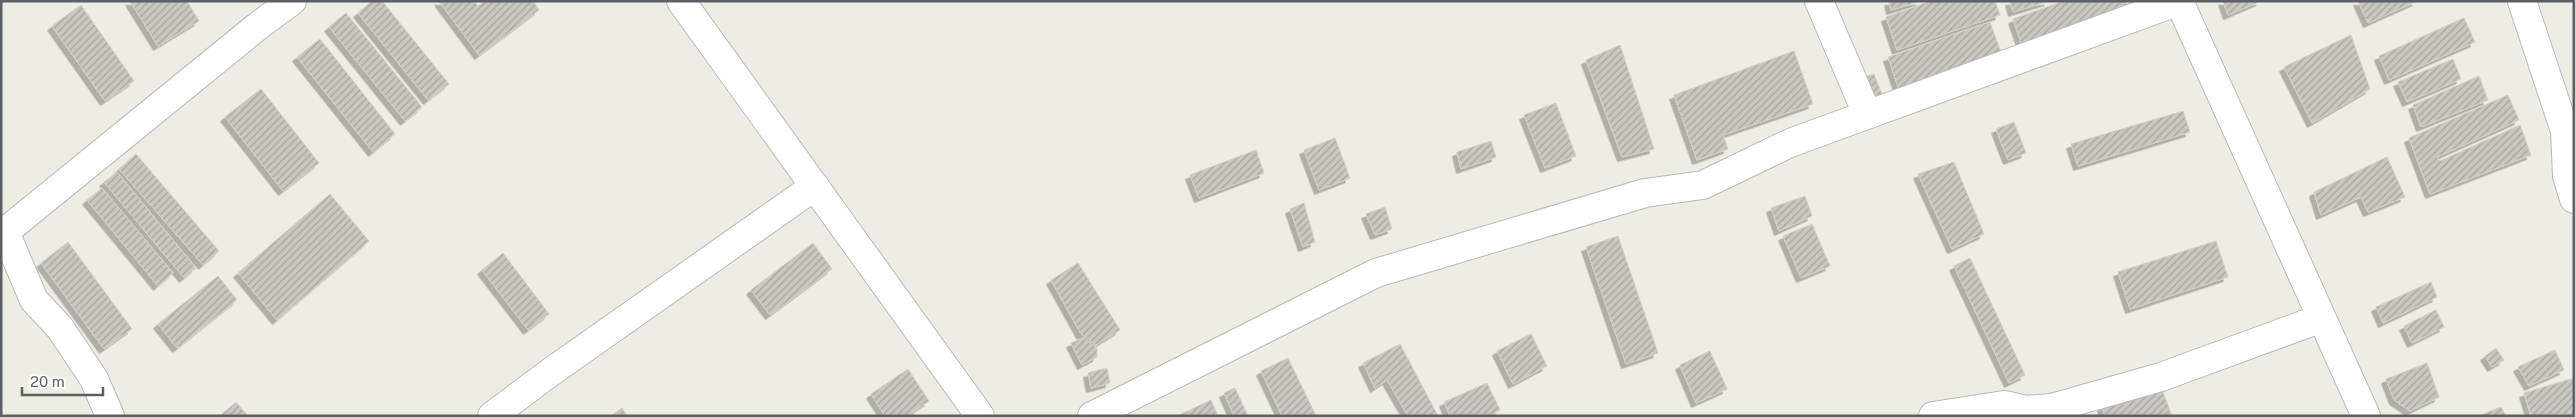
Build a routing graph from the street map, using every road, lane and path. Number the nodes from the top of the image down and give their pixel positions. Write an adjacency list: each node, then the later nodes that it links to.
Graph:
1 (292, 1): 9 (street)
2 (681, 1): 7 (street)
3 (1819, 1): 6 (street)
4 (2179, 1): 6 (street); 10 (street)
5 (2522, 1): 8 (street)
6 (1867, 114): 14 (street)
7 (815, 186): 12 (street); 13 (street)
8 (2574, 199)
9 (3, 233): 11 (street)
10 (2322, 318): 15 (street); 16 (street)
11 (110, 416)
12 (492, 416)
13 (980, 416)
14 (1092, 416)
15 (1933, 416)
16 (2366, 416)

